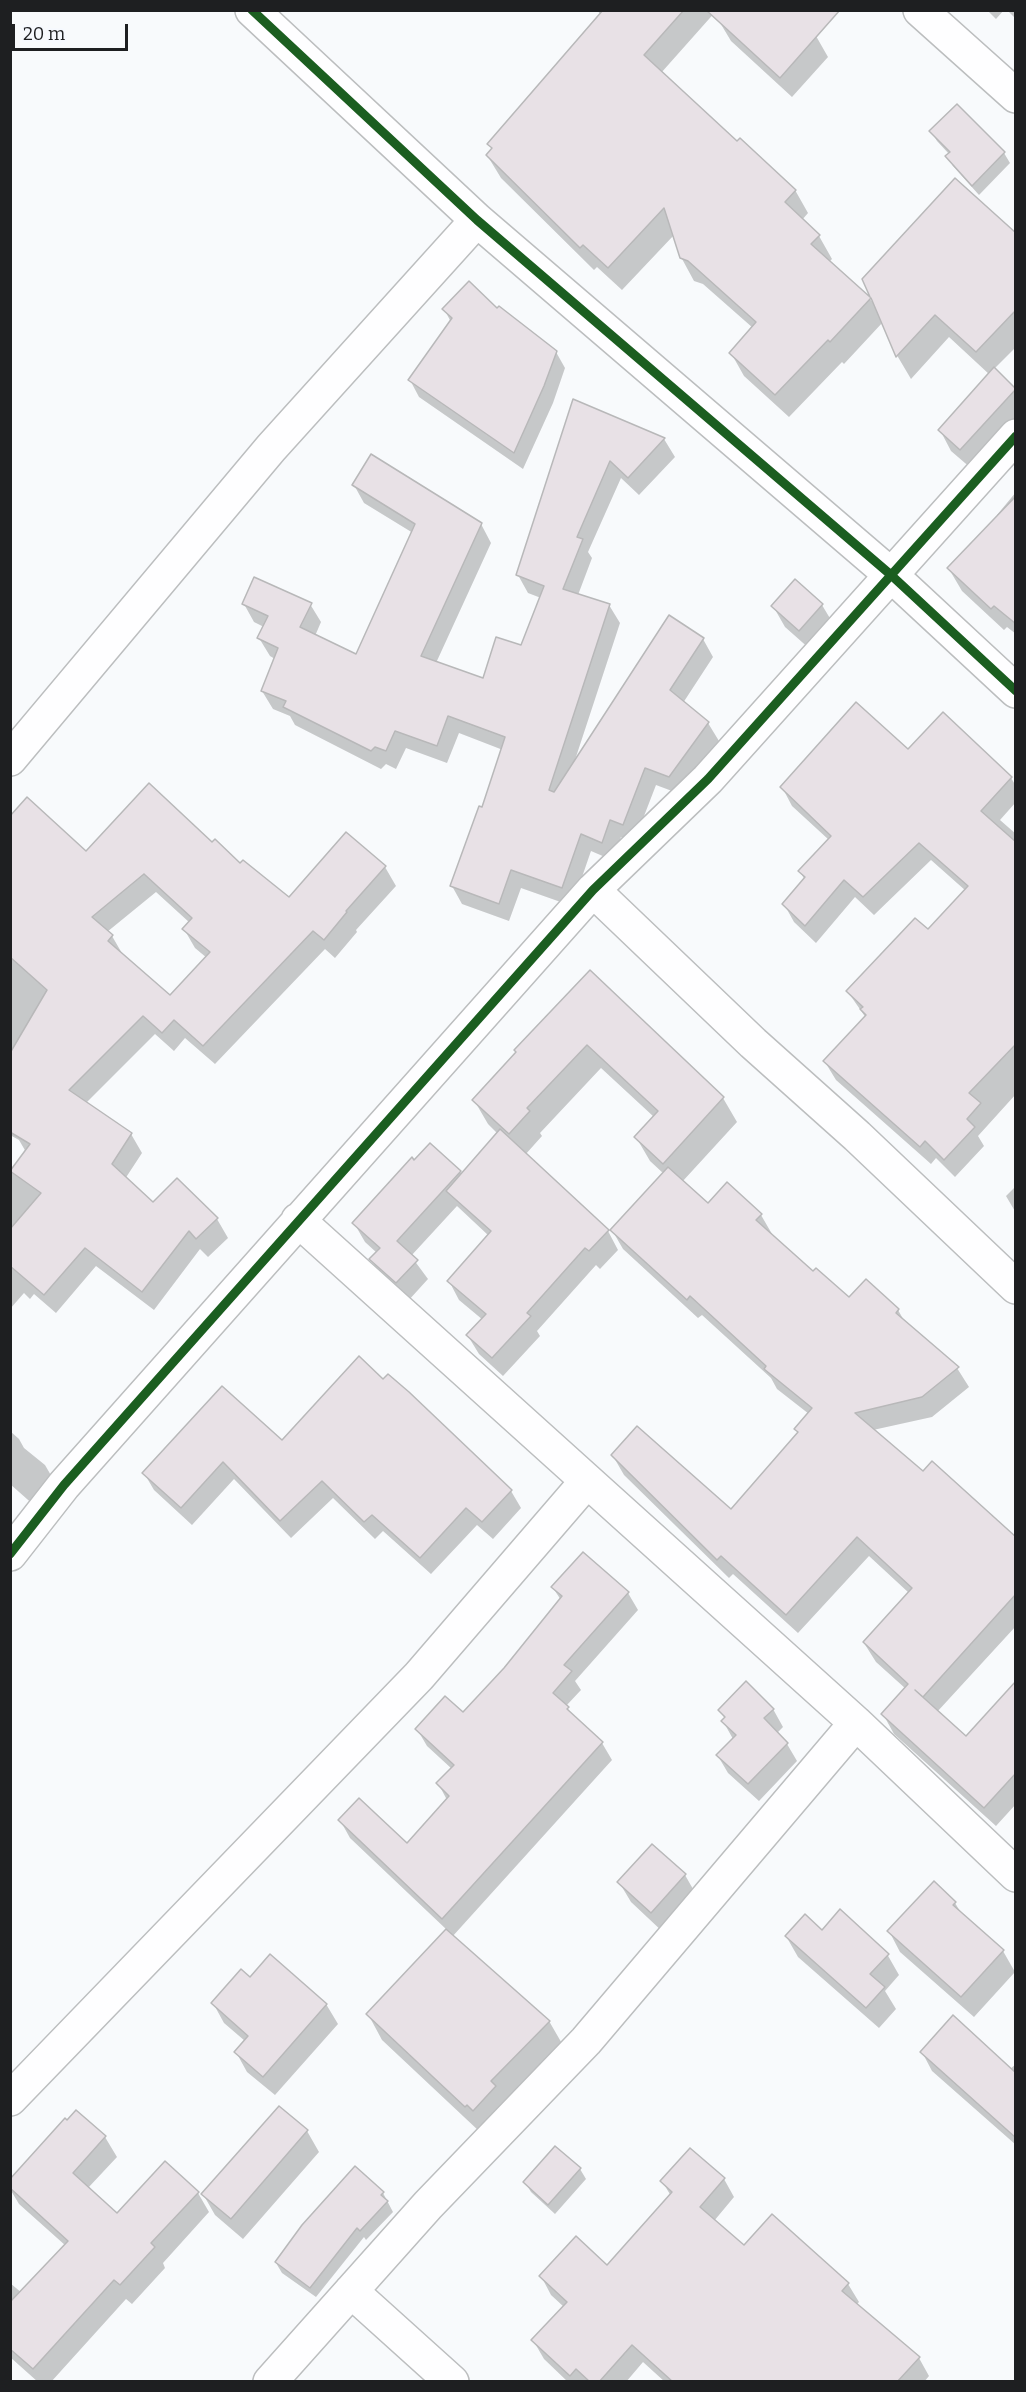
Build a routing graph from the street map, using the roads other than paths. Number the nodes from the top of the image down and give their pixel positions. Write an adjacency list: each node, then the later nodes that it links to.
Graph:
1 (252, 10): 4 (street)
2 (920, 10): 3 (street)
3 (1016, 96)
4 (477, 220): 6 (street); 8 (street)
5 (1016, 436): 6 (street)
6 (891, 575): 7 (street); 9 (street)
7 (1016, 691)
8 (10, 759)
9 (593, 890): 10 (street); 11 (street)
10 (298, 1220): 12 (street); 13 (street)
11 (1016, 1287)
12 (587, 1481): 14 (street); 16 (street)
13 (10, 1554)
14 (856, 1723): 15 (street); 17 (street)
15 (1016, 1875)
16 (10, 2099)
17 (351, 2291): 18 (street); 19 (street)
18 (270, 2382)
19 (452, 2382)

